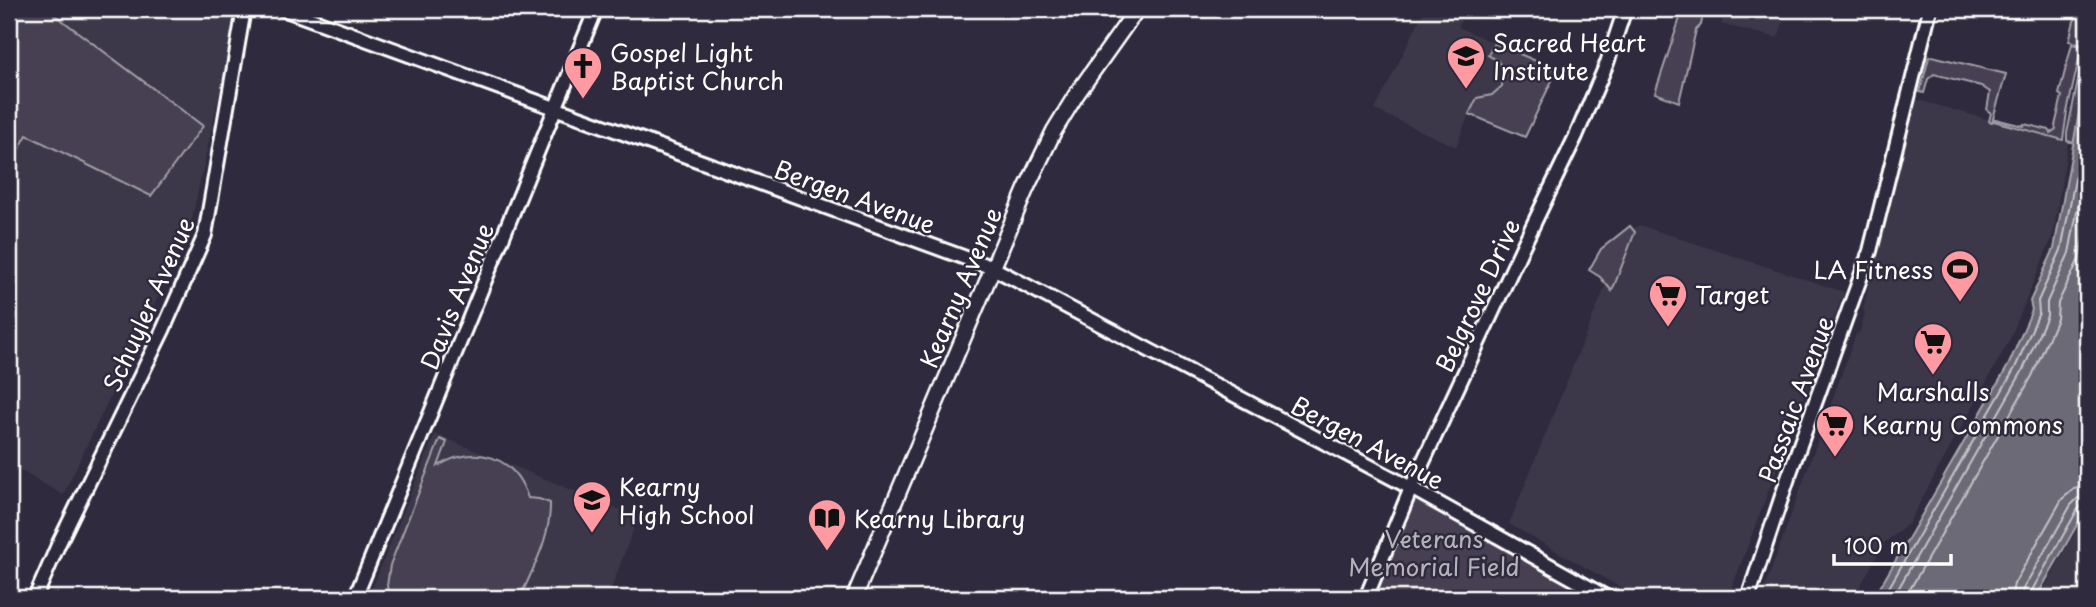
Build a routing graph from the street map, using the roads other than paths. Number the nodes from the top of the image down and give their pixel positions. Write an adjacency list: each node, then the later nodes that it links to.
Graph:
1 (244, 9): 10 (street, Schuyler Avenue)
2 (283, 9): 7 (street, Bergen Avenue)
3 (596, 9): 7 (street, Davis Avenue)
4 (1137, 9): 8 (main road, Kearny Avenue)
5 (1625, 9): 9 (street, Belgrove Drive)
6 (1930, 9): 15 (street, Passaic Avenue)
7 (554, 108): 8 (street, Bergen Avenue); 11 (street, Davis Avenue)
8 (993, 268): 9 (street, Bergen Avenue); 12 (main road, Kearny Avenue)
9 (1411, 488): 13 (street, Belgrove Drive); 14 (street, Bergen Avenue)
10 (35, 598)
11 (355, 598)
12 (855, 598)
13 (1366, 598)
14 (1608, 598)
15 (1748, 598)

